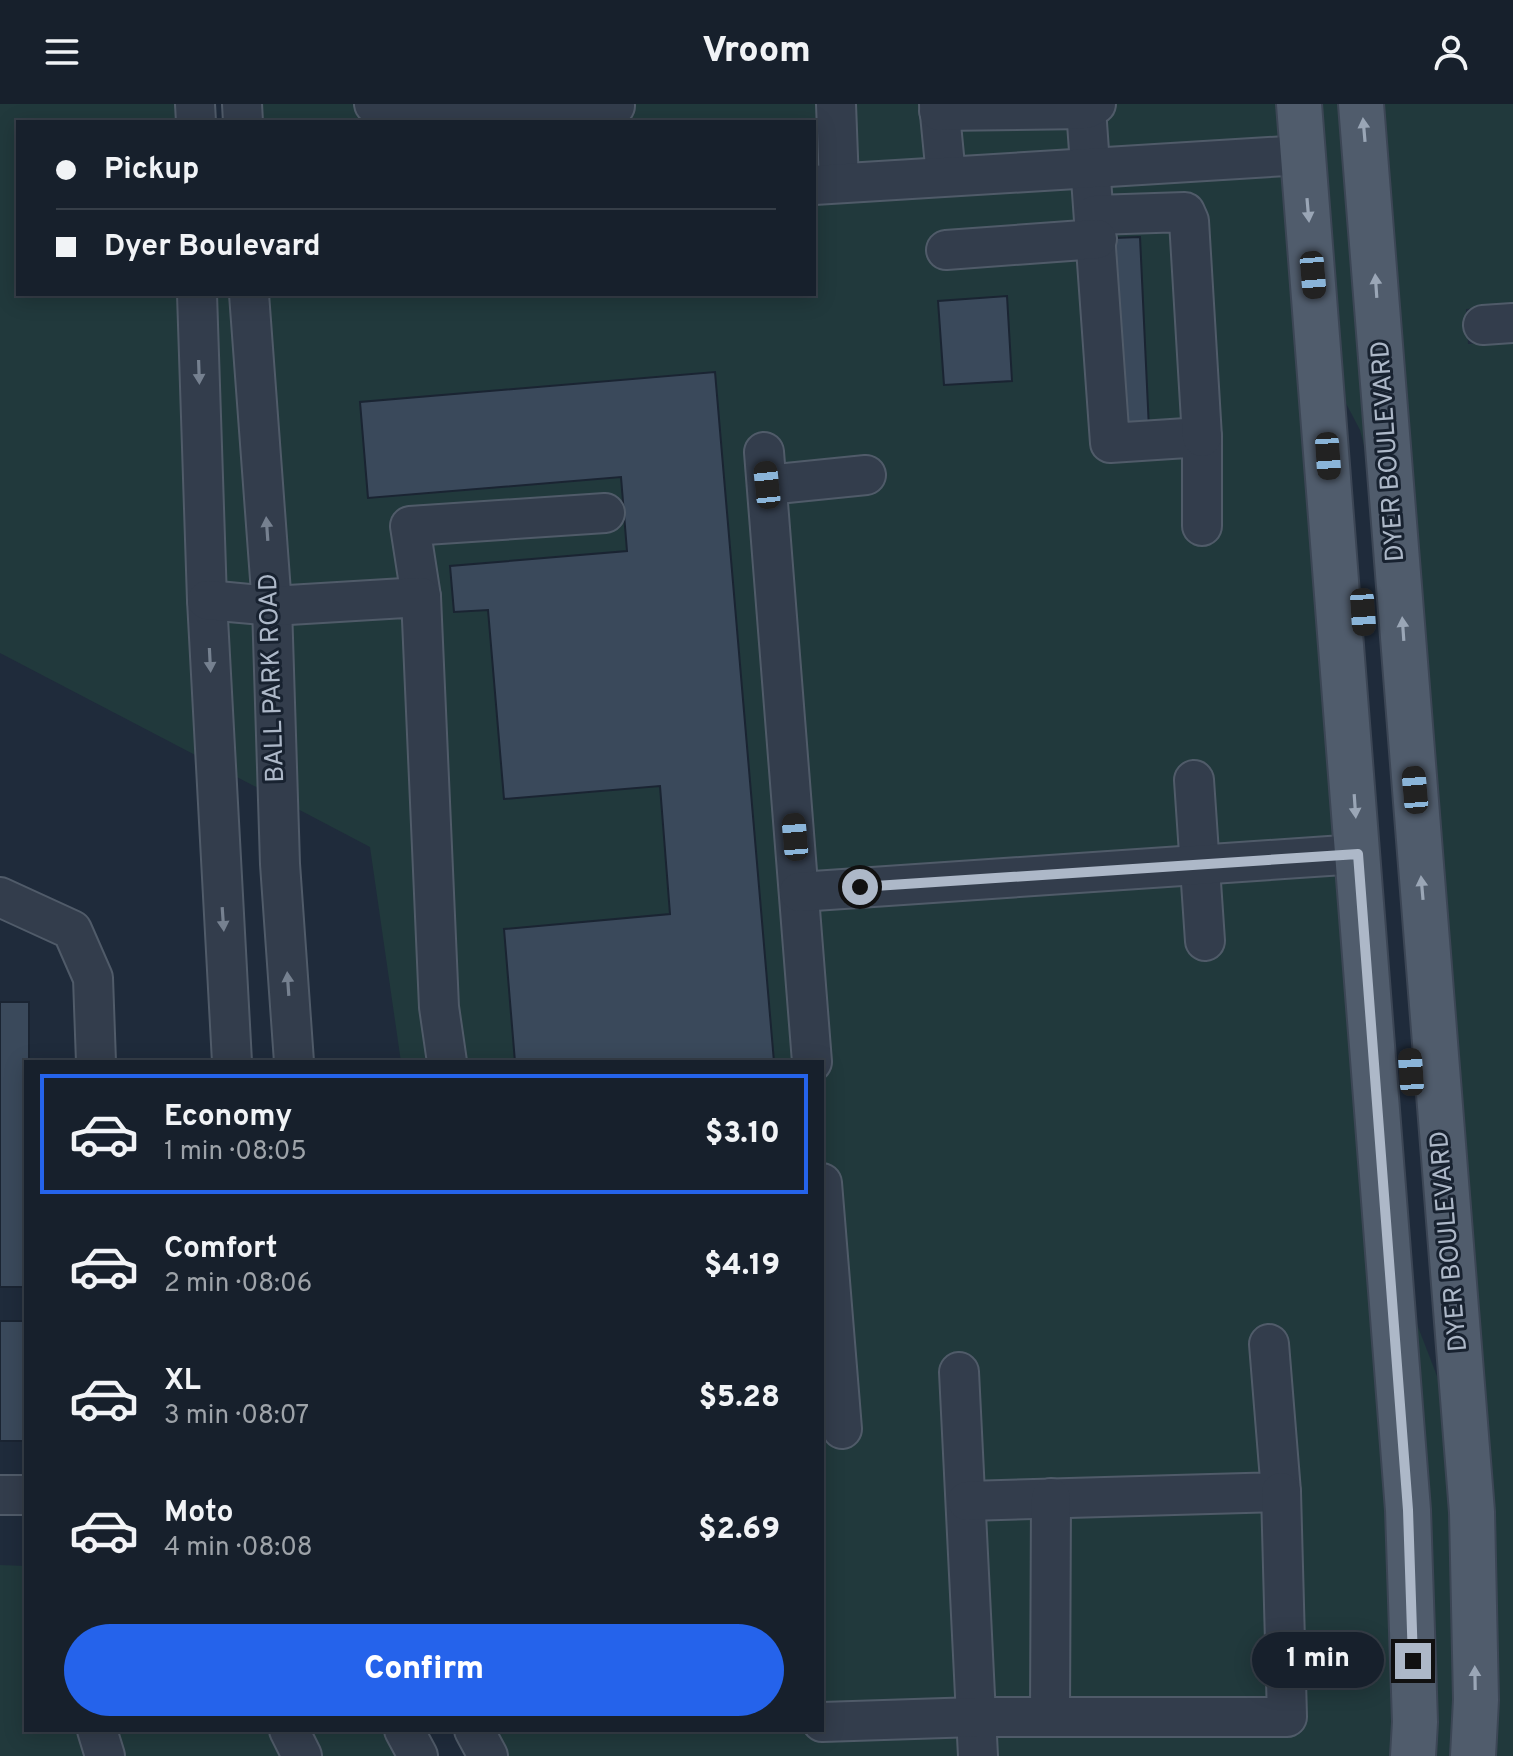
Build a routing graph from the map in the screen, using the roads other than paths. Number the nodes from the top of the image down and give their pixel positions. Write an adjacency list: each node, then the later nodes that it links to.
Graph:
1 (374, 104): 7 (street)
2 (836, 104): 11 (street)
3 (1299, 104): 8 (main road)
4 (1361, 104): 25 (main road, DYER BOULEVARD, one-way to 4)
5 (1091, 106): 6 (street); 9 (street)
6 (939, 108): 10 (street)
7 (615, 111)
8 (1303, 155): 9 (street); 16 (main road, one-way to 16)
9 (1092, 168): 10 (street); 12 (street)
10 (946, 176): 11 (street)
11 (827, 184)
12 (1096, 227): 13 (street); 17 (street); 17 (street)
13 (946, 250)
14 (197, 296): 22 (street, one-way to 22)
15 (249, 296): 23 (street, BALL PARK ROAD, one-way to 15)
16 (1323, 396): 25 (main road); 26 (main road, one-way to 26)
17 (1202, 437): 20 (street)
18 (866, 475): 28 (street)
19 (605, 513): 21 (street)
20 (1202, 526)
21 (421, 597): 23 (street); 34 (street)
22 (207, 600): 23 (street); 32 (street, one-way to 32)
23 (272, 606): 33 (street, BALL PARK ROAD, one-way to 23)
24 (1194, 780): 27 (street)
25 (1415, 790): 41 (main road, DYER BOULEVARD, one-way to 25)
26 (1358, 854): 27 (street); 41 (main road); 60 (main road)
27 (1199, 864): 28 (street); 30 (street)
28 (799, 892): 35 (street)
29 (0, 897): 31 (street)
30 (1205, 941)
31 (96, 1060)
32 (232, 1060)
33 (294, 1060)
34 (447, 1060)
35 (812, 1060)
36 (824, 1233): 37 (street)
37 (826, 1283): 40 (street)
38 (1269, 1344): 43 (street)
39 (959, 1372): 47 (street)
40 (830, 1383): 42 (street)
41 (1463, 1398): 61 (main road, DYER BOULEVARD, one-way to 41)
42 (842, 1429)
43 (1281, 1492): 46 (street); 49 (street)
44 (0, 1495): 45 (street)
45 (24, 1495)
46 (1051, 1498): 47 (street); 49 (street)
47 (967, 1501): 48 (street)
48 (976, 1717): 49 (street); 50 (street); 59 (street)
49 (1050, 1717)
50 (824, 1722)
51 (98, 1732): 55 (street)
52 (290, 1732): 56 (street)
53 (405, 1732): 57 (street)
54 (475, 1732): 58 (street)
55 (105, 1756)
56 (302, 1756)
57 (418, 1756)
58 (488, 1756)
59 (978, 1756)
60 (1413, 1756)
61 (1473, 1756)

